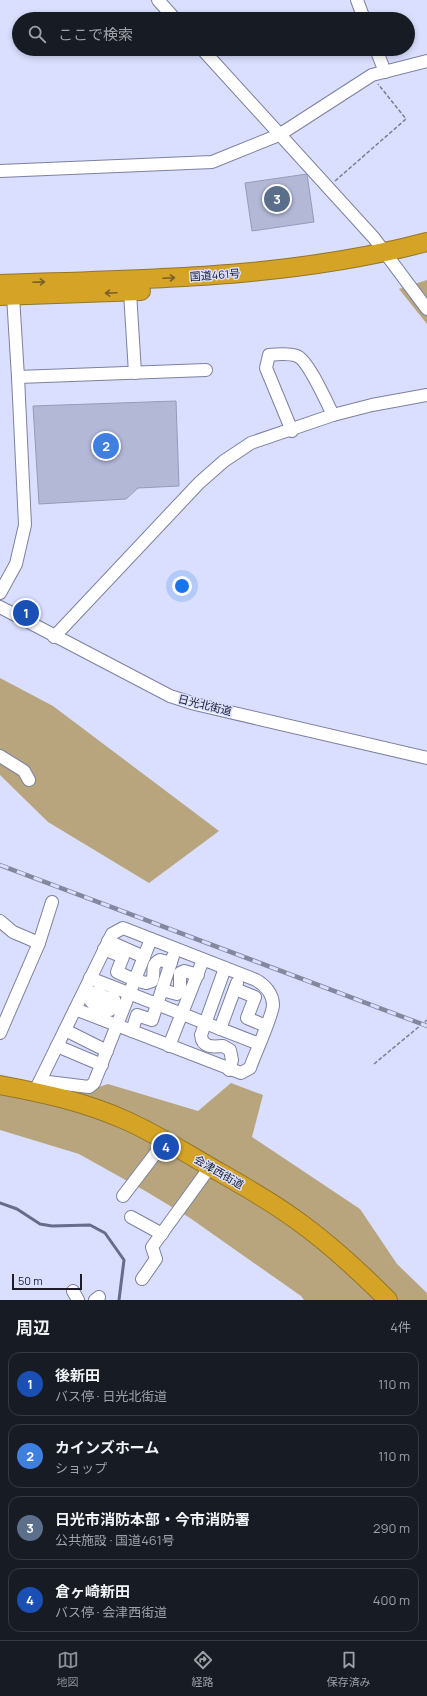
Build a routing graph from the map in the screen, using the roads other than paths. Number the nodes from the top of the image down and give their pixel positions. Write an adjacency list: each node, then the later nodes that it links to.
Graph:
1 (158, 0): 3 (street)
2 (357, 0): 4 (street)
3 (169, 12)
4 (361, 12)
5 (208, 56): 9 (street)
6 (379, 56): 8 (street)
7 (427, 61): 8 (street)
8 (385, 72): 9 (street)
9 (279, 135): 10 (street); 13 (street)
10 (0, 171)
11 (427, 242): 13 (highway, 国道461号)
12 (427, 254): 13 (highway, 国道461号)
13 (388, 258): 14 (highway, 国道461号, one-way to 13); 15 (highway, 国道461号); 17 (street)
14 (0, 284)
15 (130, 292): 16 (highway, 国道461号, one-way to 16); 19 (street)
16 (6, 296): 20 (street)
17 (427, 309)
18 (206, 370): 19 (street)
19 (135, 373): 20 (street)
20 (18, 377): 24 (street)
21 (427, 395): 22 (street)
22 (333, 415): 23 (street); 23 (street)
23 (292, 431): 26 (street)
24 (0, 593)
25 (0, 608): 26 (street, 日光北街道)
26 (54, 637): 28 (street, 日光北街道)
27 (0, 756): 29 (street)
28 (427, 758)
29 (29, 780)
30 (52, 902): 34 (street)
31 (0, 921): 34 (street)
32 (133, 932): 33 (street); 35 (street); 36 (street)
33 (151, 939): 37 (street); 38 (street)
34 (39, 943): 59 (street)
35 (106, 945): 36 (street); 44 (street); 45 (street)
36 (126, 949): 38 (street)
37 (176, 949): 39 (street); 40 (street)
38 (144, 957): 45 (street)
39 (204, 960): 41 (street); 42 (street)
40 (171, 963): 45 (street); 47 (street)
41 (225, 968): 43 (street); 53 (street)
42 (198, 974): 47 (street); 52 (street)
43 (240, 974): 46 (street); 55 (street)
44 (90, 978): 49 (street); 51 (street)
45 (135, 980): 48 (street)
46 (235, 989): 55 (street); 56 (street)
47 (162, 990): 50 (street)
48 (130, 993): 49 (street); 50 (street); 54 (street)
49 (103, 1001): 51 (street); 54 (street)
50 (157, 1004): 52 (street); 58 (street)
51 (75, 1009): 57 (street)
52 (182, 1014): 53 (street); 62 (street)
53 (204, 1022): 56 (street); 65 (street)
54 (117, 1026): 58 (street); 63 (street)
55 (266, 1026): 60 (street)
56 (220, 1029): 60 (street)
57 (65, 1030): 61 (street); 63 (street)
58 (132, 1031): 62 (street)
59 (0, 1033)
60 (259, 1044): 65 (street)
61 (57, 1046): 64 (street); 67 (street)
62 (169, 1046): 65 (street)
63 (107, 1051): 64 (street)
64 (102, 1065): 67 (street)
65 (229, 1070)
66 (0, 1085): 67 (highway, 会津西街道)
67 (37, 1086): 68 (highway, 会津西街道)
68 (165, 1141): 69 (highway, 会津西街道); 70 (street)
69 (210, 1167): 72 (street); 74 (highway, 会津西街道)
70 (123, 1196)
71 (131, 1217): 72 (street)
72 (162, 1234): 73 (street)
73 (142, 1279)
74 (387, 1300)

